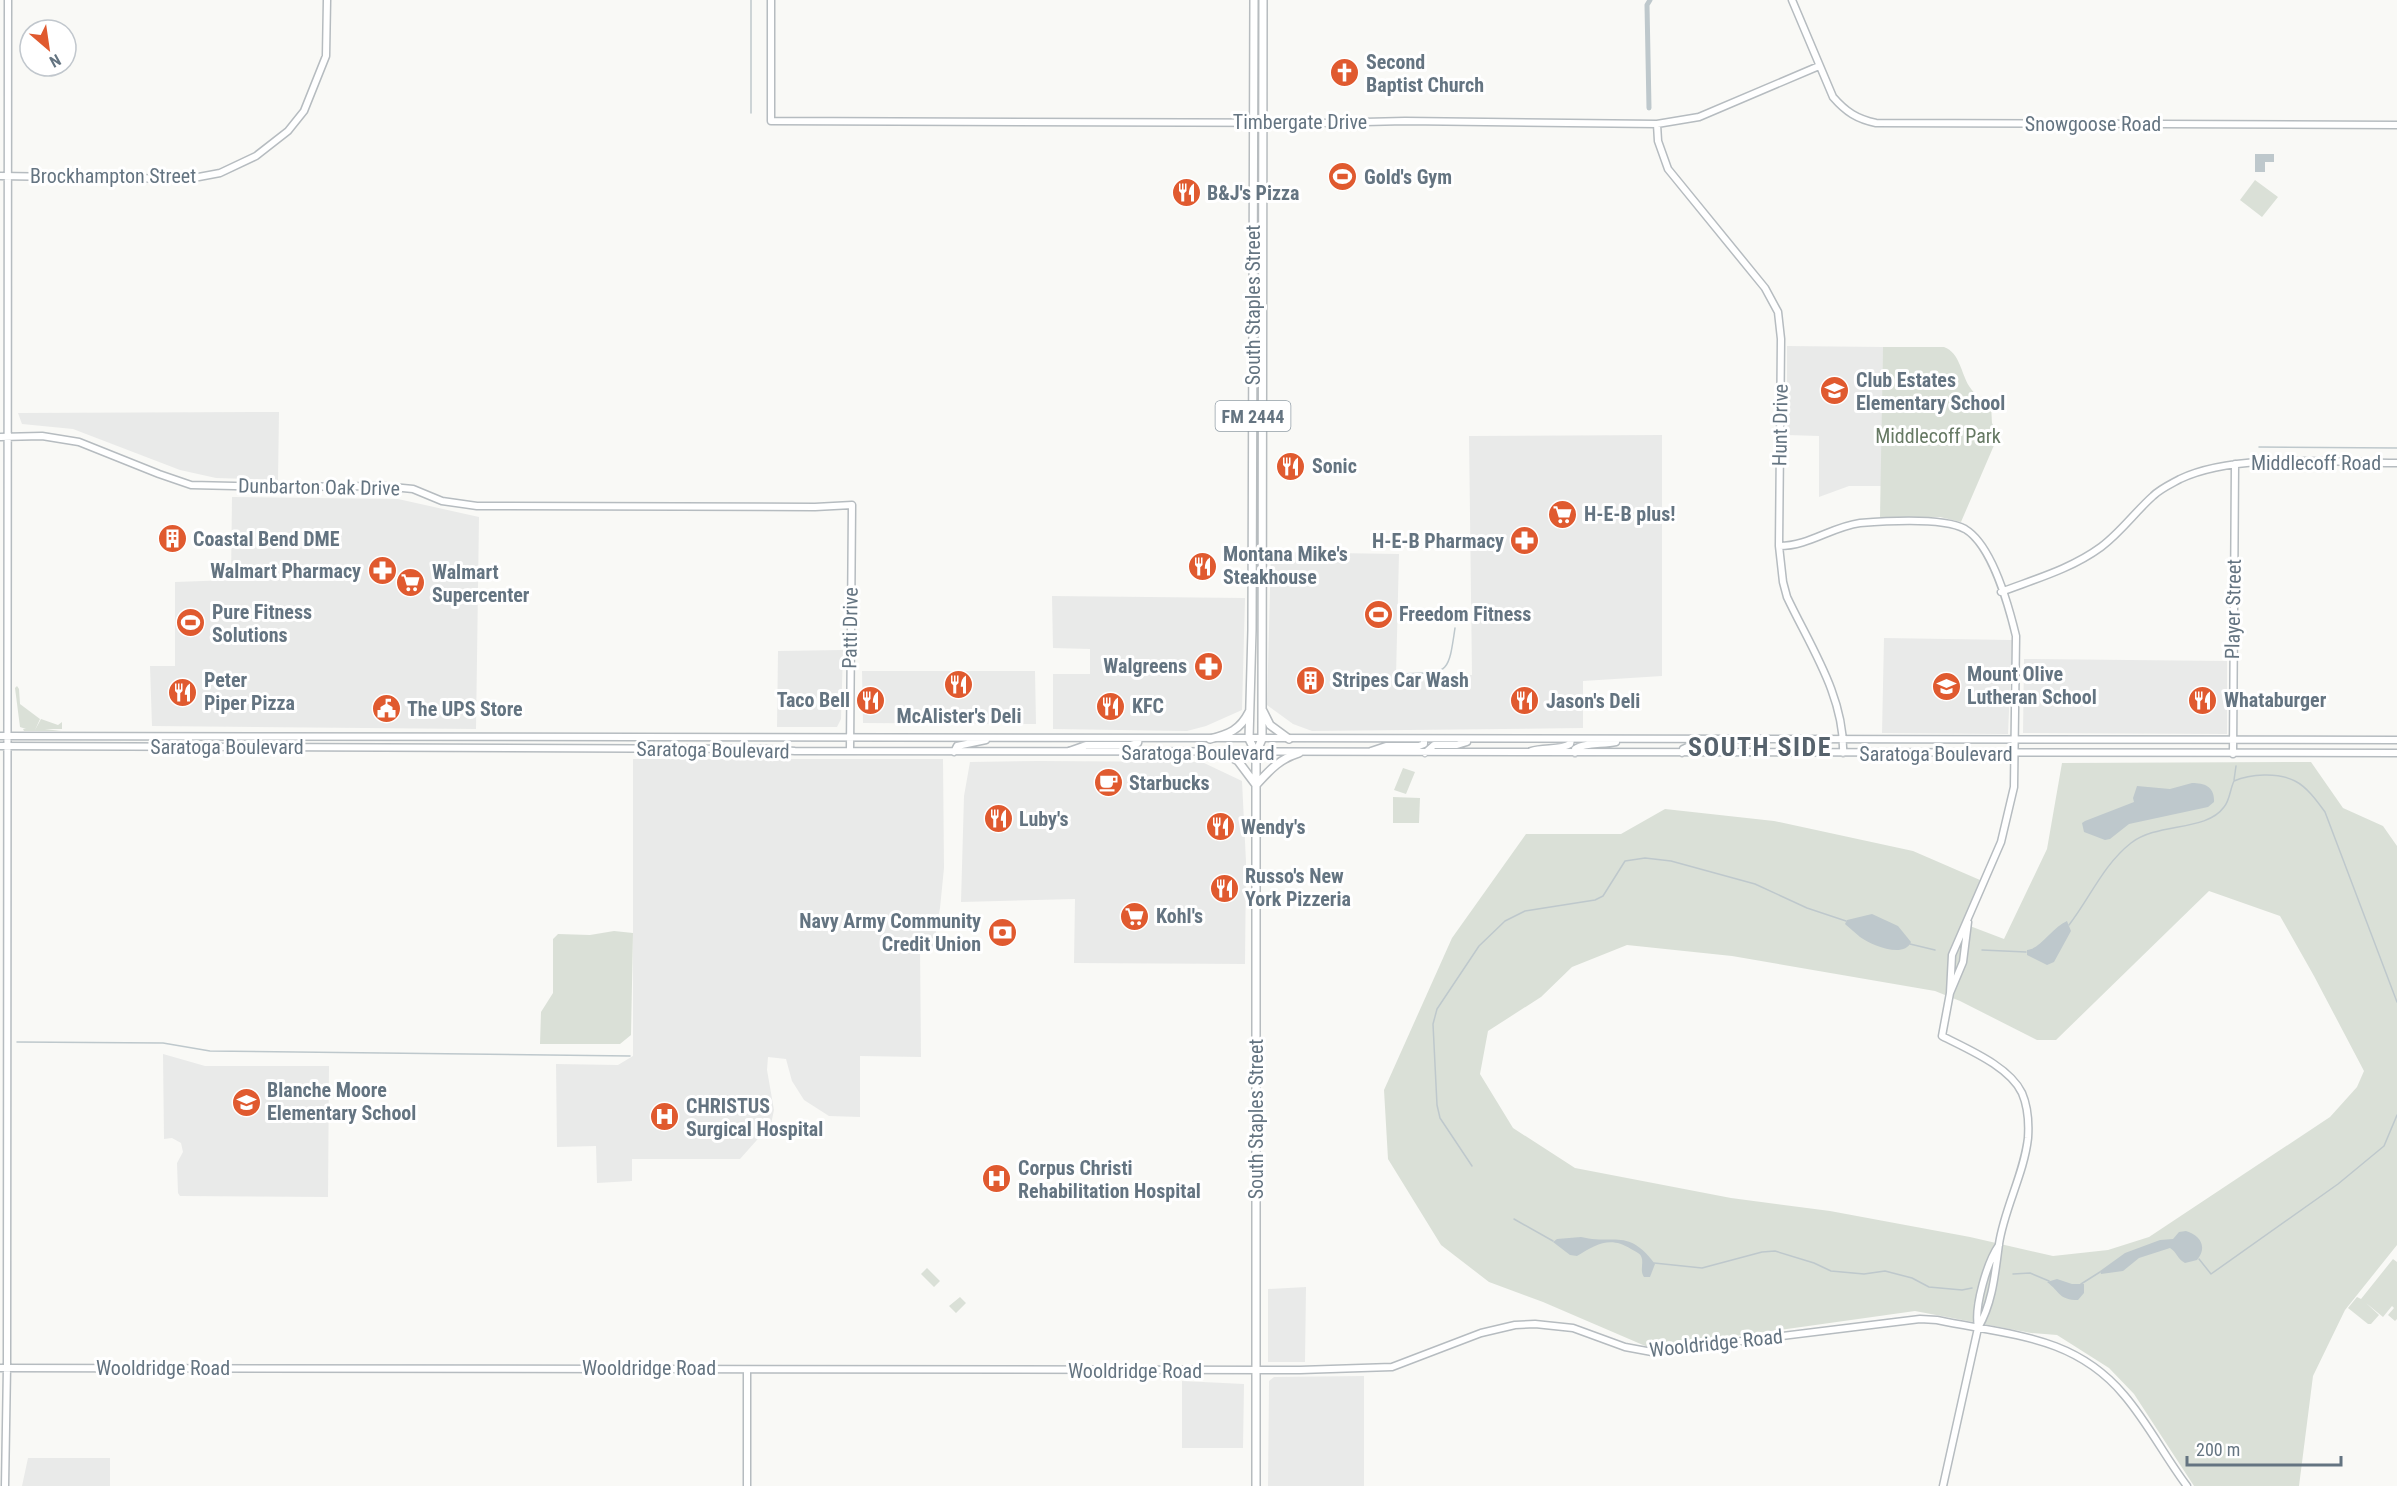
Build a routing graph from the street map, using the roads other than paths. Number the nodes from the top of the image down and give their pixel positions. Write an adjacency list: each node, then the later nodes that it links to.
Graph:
1 (8, 0): 13 (main road)
2 (327, 0): 13 (main road, Brockhampton Street)
3 (771, 0): 9 (main road, Timbergate Drive)
4 (1254, 0): 9 (main road, South Staples Street / FM 2444)
5 (1263, 0): 8 (main road, South Staples Street / FM 2444)
6 (1792, 0): 7 (main road, Snowgoose Road)
7 (1819, 66): 10 (main road, Timbergate Drive); 11 (main road, Snowgoose Road)
8 (1263, 122): 9 (main road, Timbergate Drive); 10 (main road, Timbergate Drive); 15 (main road, South Staples Street / FM 2444)
9 (1254, 123): 14 (main road, South Staples Street / FM 2444)
10 (1658, 124): 25 (main road, Hunt Drive)
11 (2397, 125)
12 (0, 176): 13 (main road, Brockhampton Street)
13 (8, 176): 19 (main road)
14 (1253, 373): 15 (main road); 16 (main road, South Staples Street / FM 2444)
15 (1263, 392): 17 (main road, South Staples Street / FM 2444)
16 (1253, 399): 17 (main road); 23 (main road, South Staples Street / FM 2444)
17 (1262, 416): 24 (main road, South Staples Street / FM 2444)
18 (0, 437): 19 (main road, Dunbarton Oak Drive)
19 (9, 437): 22 (main road, Dunbarton Oak Drive); 30 (main road)
20 (2235, 464): 21 (main road, Middlecoff Road); 26 (main road, Middlecoff Road); 51 (main road, Player Street)
21 (2397, 464)
22 (852, 505): 38 (main road, Patti Drive)
23 (1253, 528): 24 (main road); 28 (main road, South Staples Street / FM 2444)
24 (1262, 543): 27 (main road, South Staples Street / FM 2444)
25 (1779, 546): 26 (main road); 48 (main road, Hunt Drive)
26 (2001, 592): 49 (main road)
27 (1262, 708): 41 (main road, South Staples Street / FM 2444); 42 (main road)
28 (1250, 709): 39 (main road); 40 (main road, South Staples Street / FM 2444)
29 (0, 736): 30 (main road, Saratoga Boulevard)
30 (8, 736): 31 (main road, Saratoga Boulevard); 53 (main road)
31 (229, 737): 32 (main road, Saratoga Boulevard); 54 (main road)
32 (256, 737): 33 (main road, Saratoga Boulevard); 55 (main road)
33 (428, 738): 34 (main road, Saratoga Boulevard); 56 (main road)
34 (456, 738): 37 (main road, Saratoga Boulevard); 57 (main road)
35 (992, 738): 36 (main road, Saratoga Boulevard); 38 (main road, Saratoga Boulevard); 60 (main road)
36 (1139, 738): 39 (main road, Saratoga Boulevard); 62 (main road)
37 (649, 739): 38 (main road, Saratoga Boulevard); 58 (main road)
38 (850, 739): 59 (main road, Patti Drive)
39 (1210, 739): 40 (main road, Saratoga Boulevard)
40 (1249, 739): 41 (main road, Saratoga Boulevard); 63 (main road, South Staples Street / FM 2444)
41 (1262, 739): 42 (main road, Saratoga Boulevard); 63 (main road, South Staples Street / FM 2444)
42 (1289, 739): 43 (main road, Saratoga Boulevard)
43 (1424, 739): 44 (main road, Saratoga Boulevard); 65 (main road)
44 (1473, 739): 45 (main road, Saratoga Boulevard); 66 (main road)
45 (1571, 740): 46 (main road, Saratoga Boulevard); 67 (main road)
46 (1625, 740): 47 (main road, Saratoga Boulevard); 68 (main road)
47 (1735, 740): 48 (main road, Saratoga Boulevard); 69 (main road)
48 (1844, 740): 49 (main road, Saratoga Boulevard); 70 (main road, Hunt Drive)
49 (2016, 740): 51 (main road, Saratoga Boulevard); 72 (main road)
50 (2397, 740): 51 (main road, Saratoga Boulevard)
51 (2233, 741): 73 (main road, Player Street)
52 (0, 746): 53 (main road, Saratoga Boulevard)
53 (8, 746): 54 (main road, Saratoga Boulevard); 79 (main road)
54 (208, 747): 55 (main road, Saratoga Boulevard)
55 (236, 747): 56 (main road, Saratoga Boulevard)
56 (409, 748): 57 (main road, Saratoga Boulevard)
57 (432, 748): 58 (main road, Saratoga Boulevard)
58 (613, 748): 59 (main road, Saratoga Boulevard)
59 (850, 751): 60 (main road, Saratoga Boulevard)
60 (954, 752): 62 (main road, Saratoga Boulevard)
61 (1222, 752): 62 (main road, Saratoga Boulevard); 63 (main road, Saratoga Boulevard); 74 (main road)
62 (1063, 753)
63 (1256, 753): 64 (main road, Saratoga Boulevard); 74 (main road, South Staples Street)
64 (1299, 753): 65 (main road, Saratoga Boulevard); 74 (main road)
65 (1365, 753): 66 (main road, Saratoga Boulevard)
66 (1425, 753): 67 (main road, Saratoga Boulevard)
67 (1525, 753): 68 (main road, Saratoga Boulevard)
68 (1575, 753): 69 (main road, Saratoga Boulevard)
69 (1682, 753): 70 (main road, Saratoga Boulevard)
70 (1843, 753): 72 (main road, Saratoga Boulevard)
71 (2397, 753): 73 (main road, Saratoga Boulevard)
72 (2016, 754): 73 (main road, Saratoga Boulevard); 75 (main road)
73 (2233, 754)
74 (1256, 785): 81 (main road, South Staples Street)
75 (1968, 921): 76 (main road); 76 (main road)
76 (1950, 993): 77 (main road)
77 (1999, 1245): 78 (main road); 78 (main road)
78 (1978, 1328): 81 (main road, Wooldridge Road); 85 (main road); 86 (main road, Wooldridge Road)
79 (3, 1367): 80 (main road, Wooldridge Road); 82 (main road)
80 (747, 1370): 81 (main road, Wooldridge Road); 83 (main road)
81 (1255, 1371): 84 (main road, South Staples Street)
82 (4, 1486)
83 (747, 1486)
84 (1256, 1486)
85 (1943, 1486)
86 (2187, 1486)

